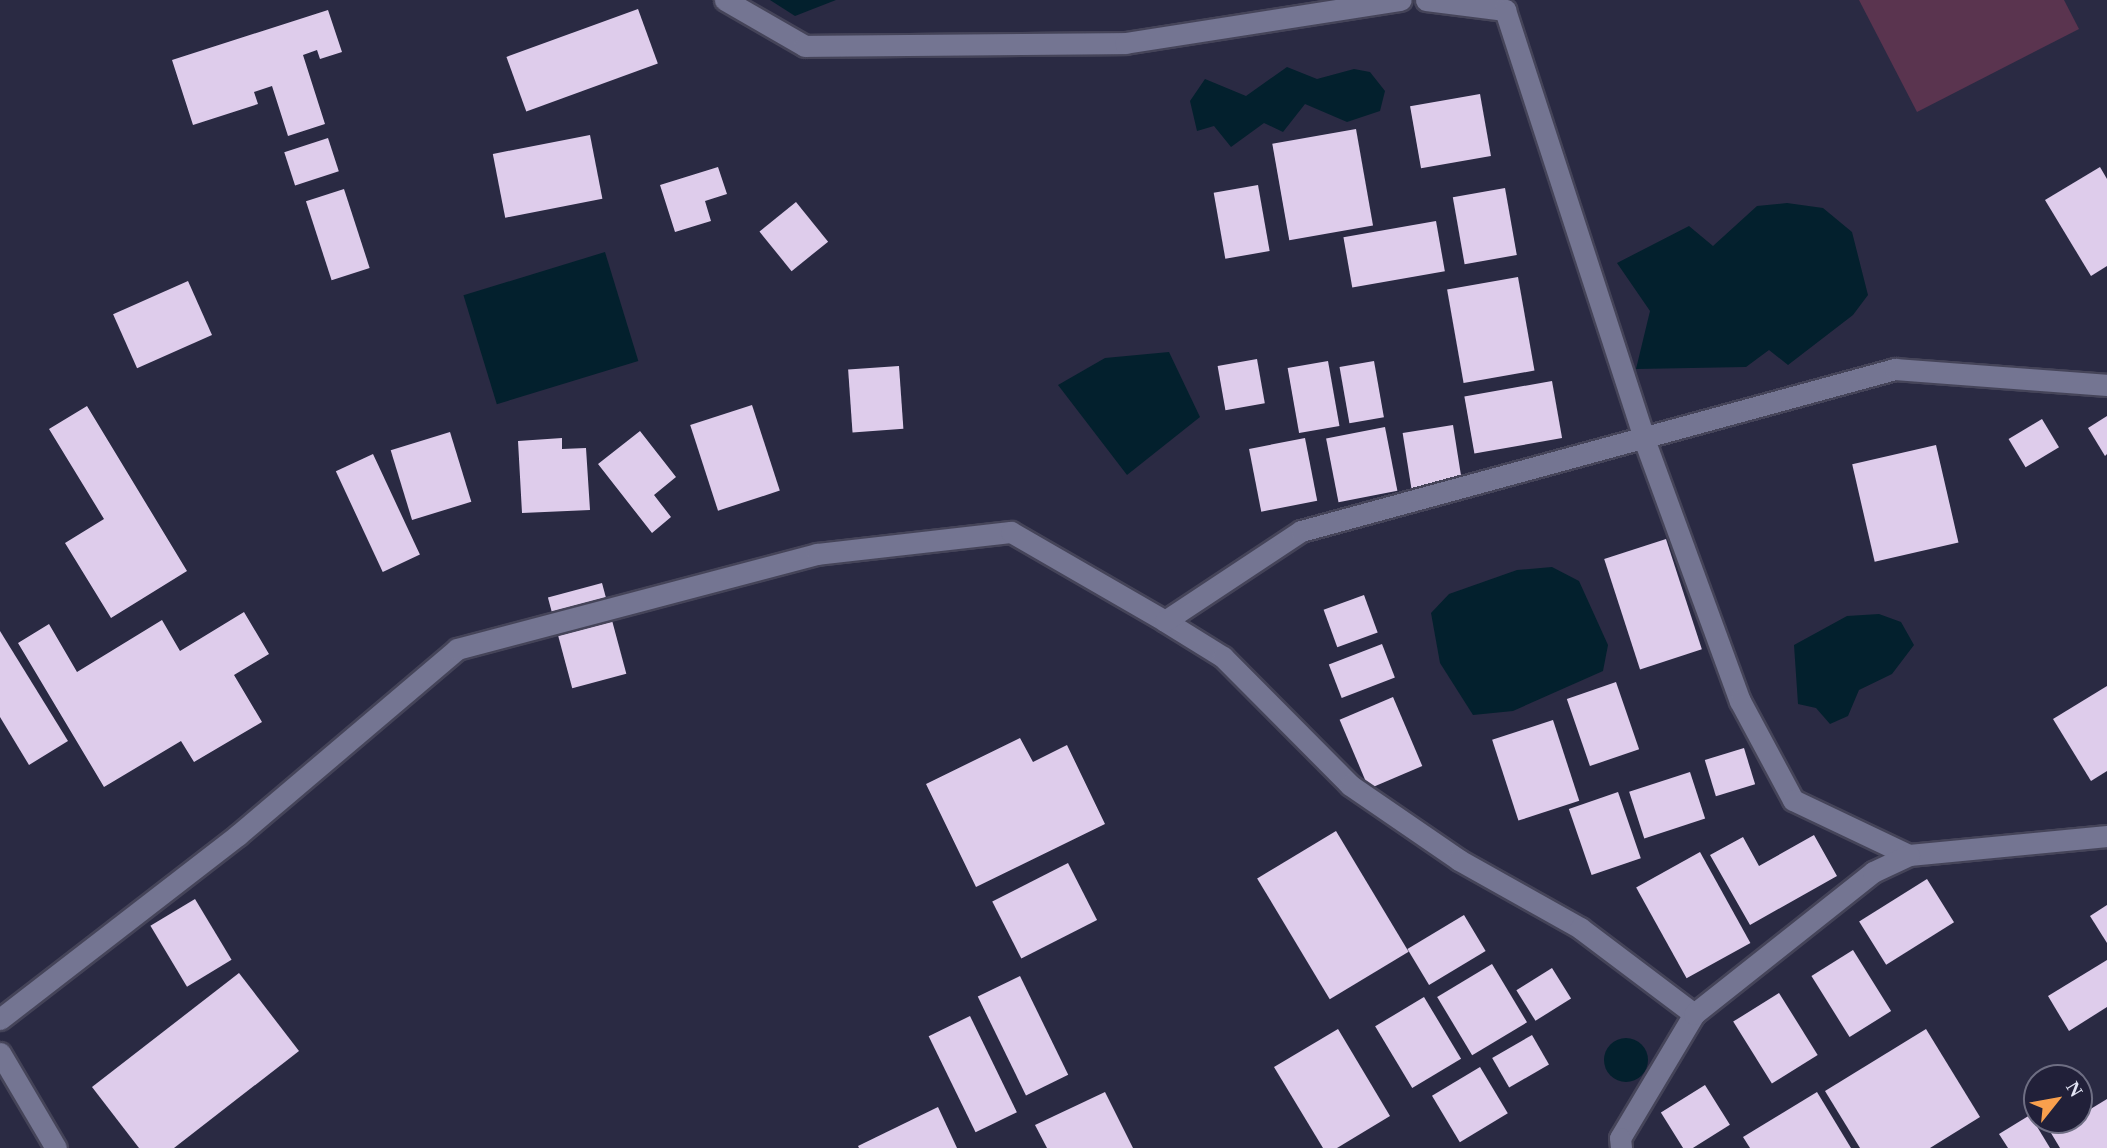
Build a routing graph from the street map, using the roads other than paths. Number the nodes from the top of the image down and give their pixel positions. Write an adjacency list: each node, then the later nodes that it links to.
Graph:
1 (725, 0): 2 (street)
2 (1401, 0)
3 (1426, 0): 4 (street)
4 (1512, 5): 6 (street)
5 (2107, 385): 6 (street)
6 (1644, 439): 7 (street); 9 (street)
7 (1165, 621): 10 (street); 11 (street)
8 (2107, 836): 9 (street)
9 (1909, 855): 10 (street)
10 (1694, 1014): 14 (street)
11 (0, 1019)
12 (0, 1053): 13 (street)
13 (56, 1148)
14 (1621, 1148)

